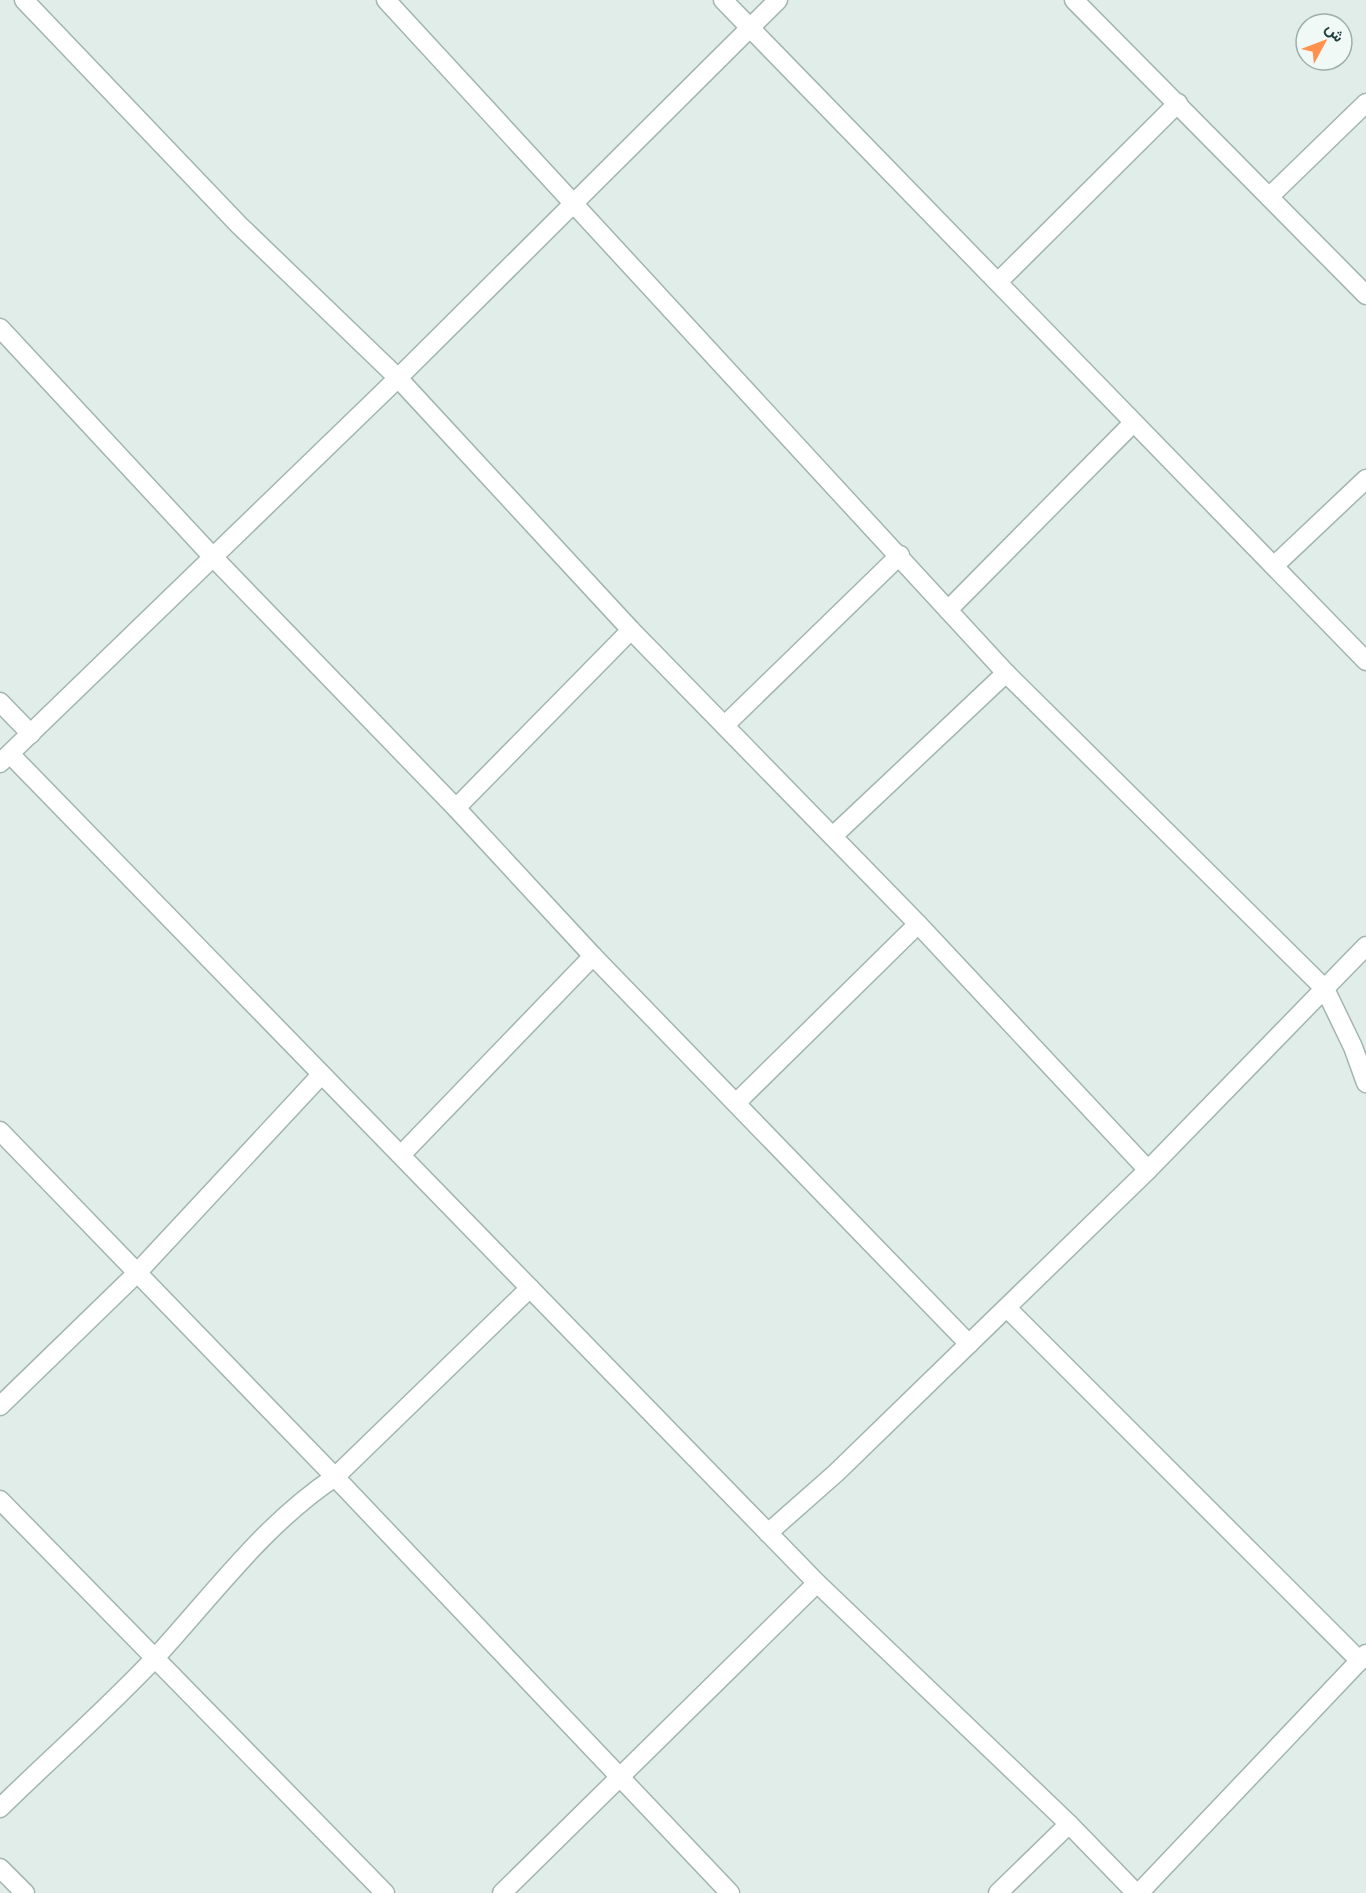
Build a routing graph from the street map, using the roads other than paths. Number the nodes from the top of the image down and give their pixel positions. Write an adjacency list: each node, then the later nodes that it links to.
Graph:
1 (386, 0): 10 (street)
2 (723, 0): 6 (street)
3 (778, 0): 6 (street)
4 (1074, 0): 7 (street)
5 (31, 2): 14 (street)
6 (750, 27): 10 (street); 11 (street)
7 (1178, 103): 9 (street); 11 (street)
8 (1366, 103): 9 (street)
9 (1269, 197): 12 (street)
10 (574, 201): 14 (street); 17 (street)
11 (998, 282): 15 (street)
12 (1366, 295)
13 (0, 328): 18 (street)
14 (398, 378): 18 (street); 21 (street)
15 (1133, 423): 19 (street); 20 (street)
16 (1366, 479): 19 (street)
17 (900, 555): 20 (street); 25 (street)
18 (212, 556): 26 (street); 28 (street)
19 (1275, 565): 22 (street)
20 (948, 610): 23 (street)
21 (631, 630): 25 (street); 28 (street)
22 (1366, 661)
23 (1006, 673): 29 (street); 33 (street)
24 (0, 702): 26 (street)
25 (725, 724): 29 (street)
26 (31, 734): 27 (street)
27 (5, 759): 34 (street)
28 (456, 808): 32 (street)
29 (833, 836): 30 (street)
30 (918, 924): 36 (street); 39 (street)
31 (1366, 946): 33 (street)
32 (593, 956): 36 (street); 38 (street)
33 (1325, 989): 35 (street); 39 (street)
34 (321, 1075): 38 (street); 40 (street)
35 (1366, 1083)
36 (737, 1102): 43 (street)
37 (0, 1131): 40 (street)
38 (401, 1155): 41 (street)
39 (1148, 1170): 42 (street)
40 (136, 1274): 44 (street); 45 (street)
41 (530, 1288): 45 (street); 47 (street)
42 (1007, 1308): 43 (street); 50 (street)
43 (969, 1344): 47 (street)
44 (0, 1406)
45 (335, 1477): 49 (street); 51 (street)
46 (0, 1500): 49 (street)
47 (768, 1533): 48 (street)
48 (817, 1583): 51 (street); 53 (street)
49 (155, 1658): 52 (street); 56 (street)
50 (1363, 1658): 60 (street)
51 (621, 1778): 57 (street); 58 (street)
52 (0, 1808)
53 (1069, 1824): 59 (street); 60 (street)
54 (0, 1868): 55 (street)
55 (25, 1893)
56 (385, 1893)
57 (502, 1893)
58 (730, 1893)
59 (998, 1893)
60 (1138, 1893)

